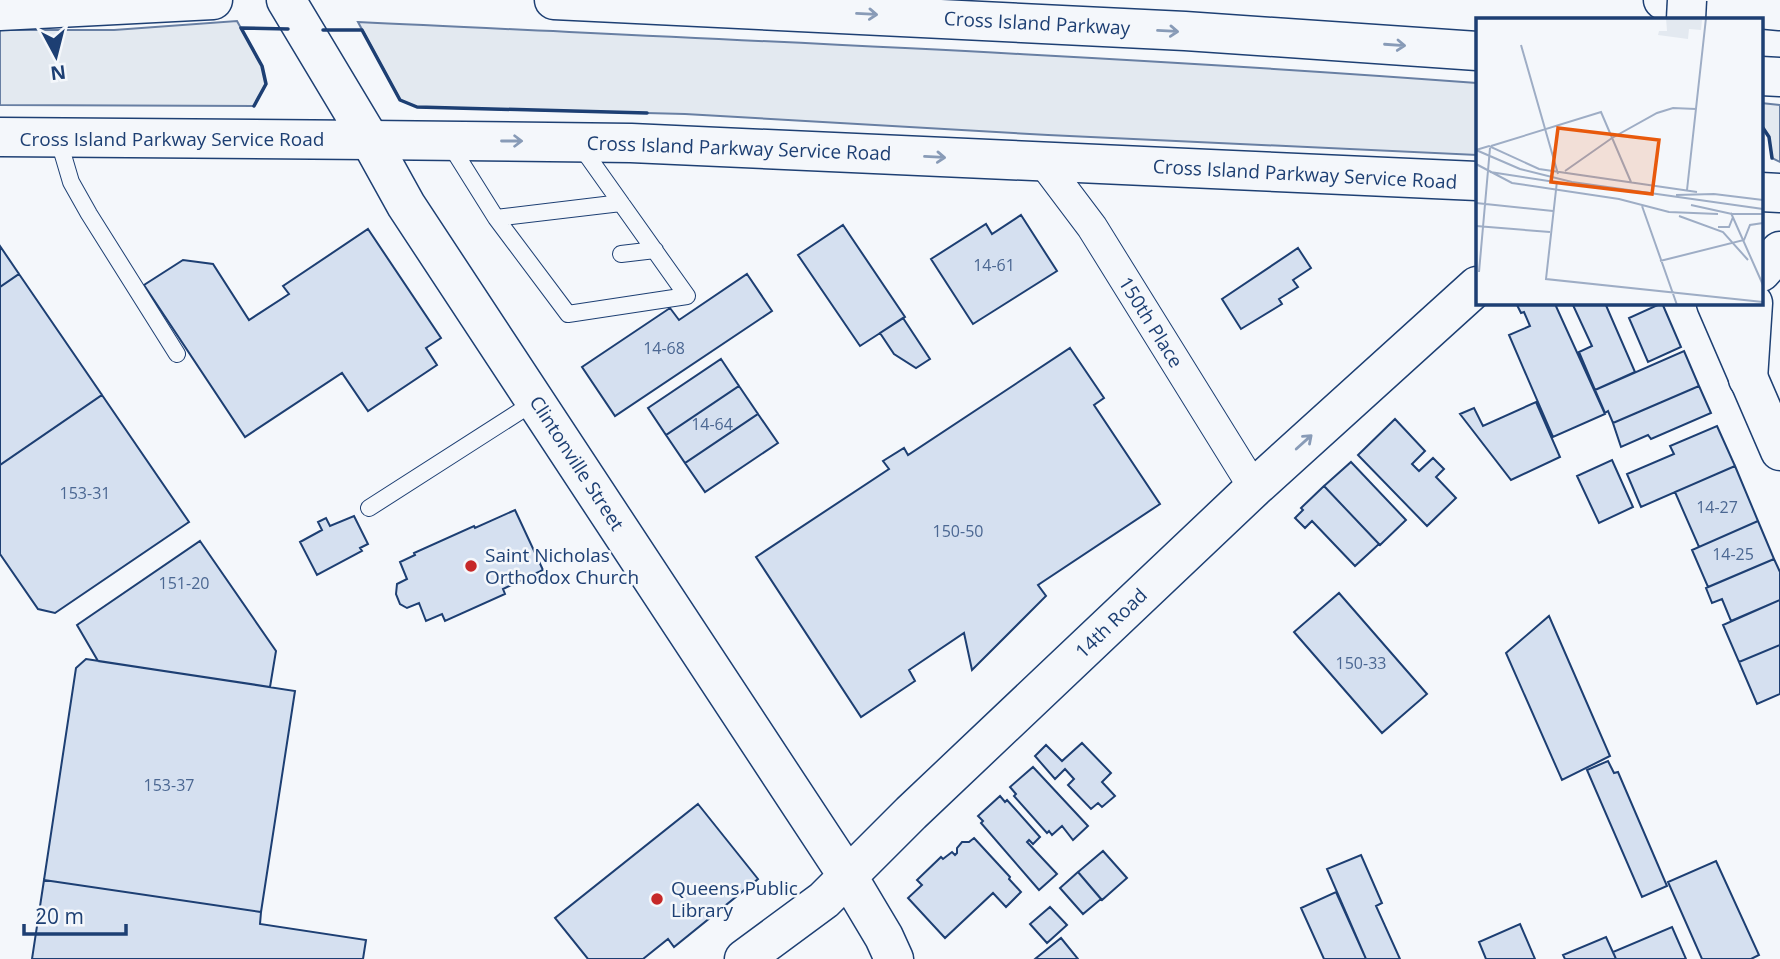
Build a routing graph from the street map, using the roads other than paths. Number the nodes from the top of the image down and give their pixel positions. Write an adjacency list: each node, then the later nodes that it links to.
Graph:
1 (213, 0): 6 (main road)
2 (286, 0): 14 (main road, Clintonville Street)
3 (554, 0): 9 (main road, Cross Island Parkway, one-way to 9)
4 (1663, 0): 7 (main road)
5 (1687, 0): 8 (main road, bridge)
6 (0, 11)
7 (1780, 11)
8 (1686, 18)
9 (1476, 51)
10 (1762, 76): 11 (main road)
11 (1780, 77)
12 (0, 137): 13 (main road, Cross Island Parkway Service Road)
13 (58, 138): 14 (main road, Cross Island Parkway Service Road); 30 (lane)
14 (370, 140): 15 (main road, Cross Island Parkway Service Road); 32 (main road, Clintonville Street)
15 (447, 141): 16 (main road, Cross Island Parkway Service Road, one-way to 16); 22 (lane)
16 (577, 142): 17 (main road, Cross Island Parkway Service Road, one-way to 17); 21 (lane)
17 (1043, 162): 18 (main road, Cross Island Parkway Service Road); 34 (street, 150th Place)
18 (1476, 181)
19 (1762, 192): 20 (main road)
20 (1780, 193)
21 (621, 203): 22 (lane); 23 (lane)
22 (496, 218): 23 (lane)
23 (654, 250): 25 (lane)
24 (1780, 251): 26 (main road)
25 (621, 254)
26 (1762, 271)
27 (1476, 287): 34 (main road, 14th Road, one-way to 27)
28 (1716, 304): 31 (main road)
29 (1753, 304): 31 (main road)
30 (177, 354)
31 (1748, 379): 33 (main road)
32 (536, 401): 35 (lane); 36 (main road, Clintonville Street)
33 (1780, 451)
34 (1254, 488): 36 (main road, 14th Road)
35 (369, 508)
36 (847, 875): 37 (main road, 14th Road); 38 (main road, Clintonville Street)
37 (744, 959)
38 (894, 959)

